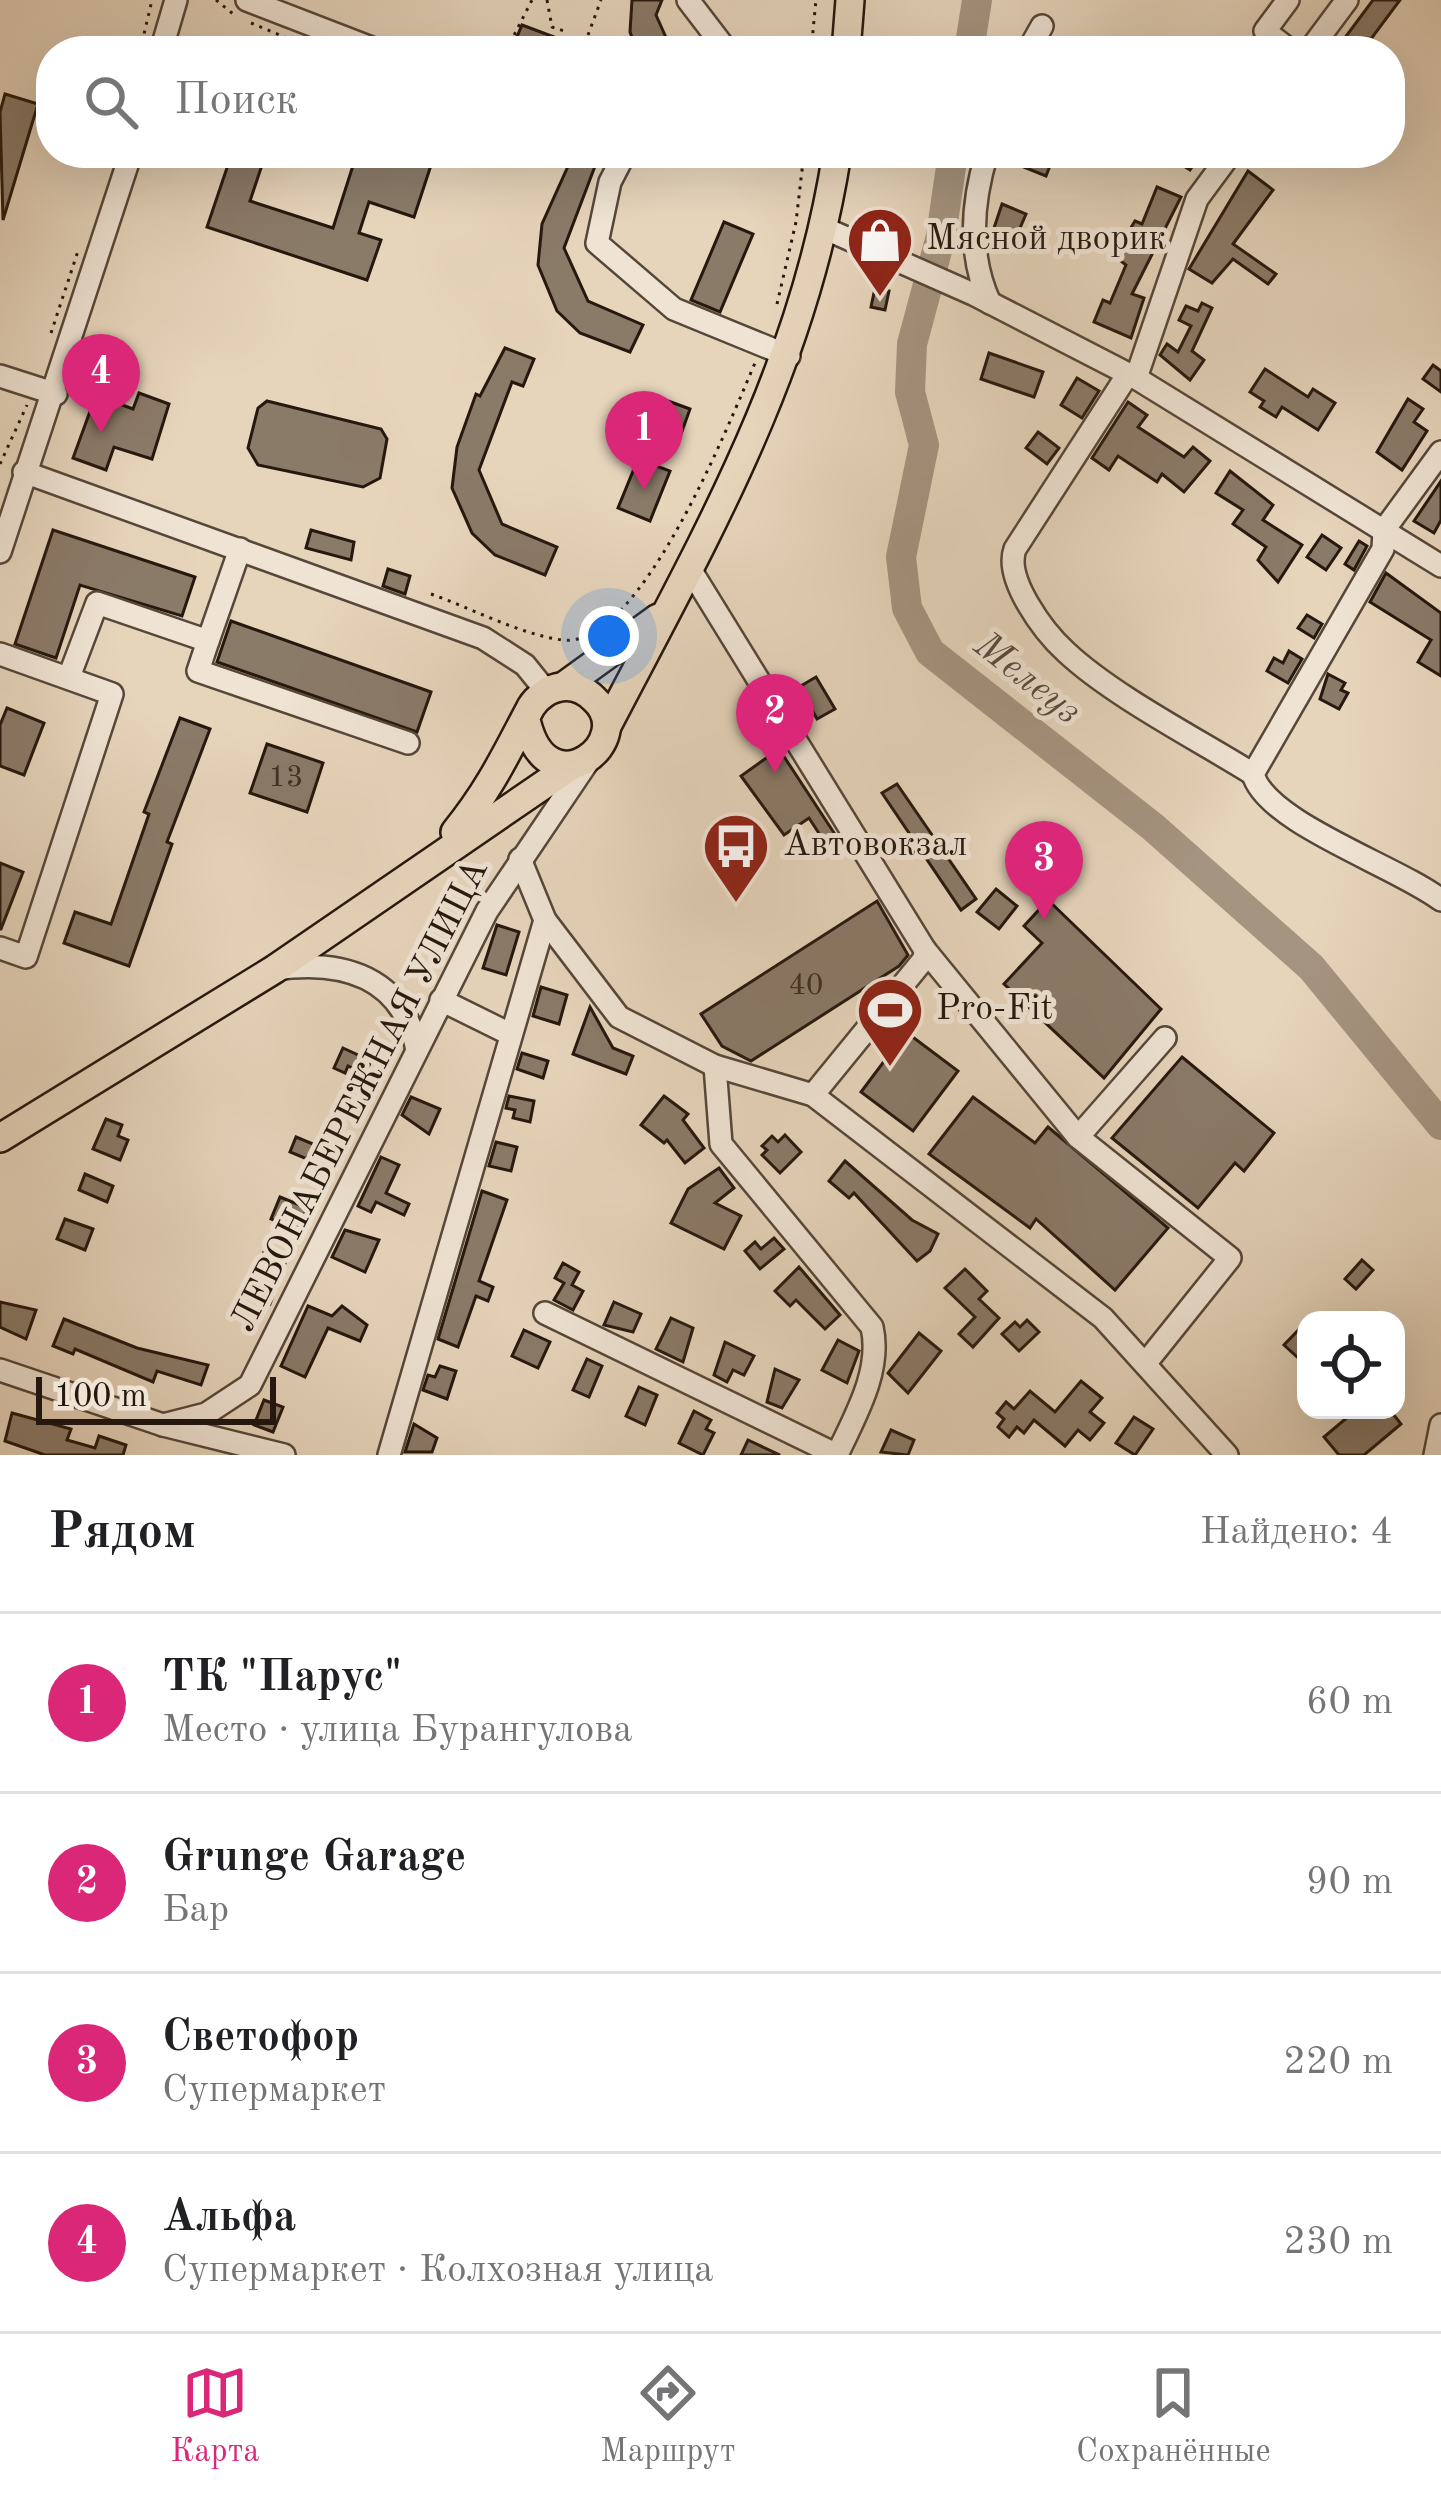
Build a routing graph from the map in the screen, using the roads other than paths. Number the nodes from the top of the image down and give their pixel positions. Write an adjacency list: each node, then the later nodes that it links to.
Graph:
1 (176, 0): 8 (street)
2 (247, 0): 9 (street)
3 (688, 0): 10 (street)
4 (850, 0): 11 (main road)
5 (1288, 0): 13 (street)
6 (1347, 0): 14 (street)
7 (1042, 26): 12 (street)
8 (165, 36)
9 (340, 36)
10 (716, 36)
11 (847, 36)
12 (1036, 36)
13 (1271, 36)
14 (1320, 36)
15 (126, 168): 25 (street)
16 (617, 168): 22 (street)
17 (835, 168): 20 (main road)
18 (984, 168): 21 (street)
19 (1220, 168): 24 (street)
20 (826, 229): 21 (street); 22 (main road)
21 (981, 299): 24 (street)
22 (776, 351): 32 (main road)
23 (0, 376): 25 (street)
24 (1132, 376): 28 (street); 42 (street)
25 (45, 390): 27 (street)
26 (1441, 452): 28 (street)
27 (24, 472): 29 (street); 30 (street)
28 (1384, 530): 31 (street); 42 (street)
29 (240, 549): 34 (street); 37 (street)
30 (0, 552)
31 (1441, 566)
32 (691, 569): 33 (main road); 48 (street)
33 (667, 612): 37 (main road); 39 (main road)
34 (208, 641): 36 (street); 40 (street)
35 (0, 654): 36 (street)
36 (69, 677): 47 (street)
37 (555, 688): 38 (main road); 39 (main road)
38 (527, 724): 41 (main road); 43 (main road)
39 (607, 726): 41 (main road)
40 (408, 743)
41 (580, 763): 43 (main road); 44 (street, ЛЕВОНАБЕРЕЖНАЯ УЛИЦА)
42 (1252, 774): 45 (street)
43 (436, 854): 49 (main road)
44 (520, 859): 46 (street); 50 (street, ЛЕВОНАБЕРЕЖНАЯ УЛИЦА)
45 (1441, 900)
46 (545, 920): 51 (street); 54 (street)
47 (0, 948)
48 (925, 950): 55 (street); 56 (street)
49 (274, 970): 53 (street); 57 (main road)
50 (441, 1000): 51 (street); 53 (street, ЛЕВОНАБЕРЕЖНАЯ УЛИЦА)
51 (510, 1034): 64 (street)
52 (1165, 1038): 56 (street)
53 (417, 1050): 61 (street, ЛЕВОНАБЕРЕЖНАЯ УЛИЦА)
54 (715, 1066): 55 (street); 65 (street)
55 (813, 1096): 59 (street)
56 (1078, 1137): 59 (street)
57 (0, 1138)
58 (545, 1313): 65 (street)
59 (1144, 1364): 66 (street)
60 (0, 1370): 61 (street)
61 (163, 1425): 63 (street)
62 (1441, 1425): 67 (street)
63 (284, 1455)
64 (389, 1455)
65 (837, 1455)
66 (1227, 1455)
67 (1435, 1455)

